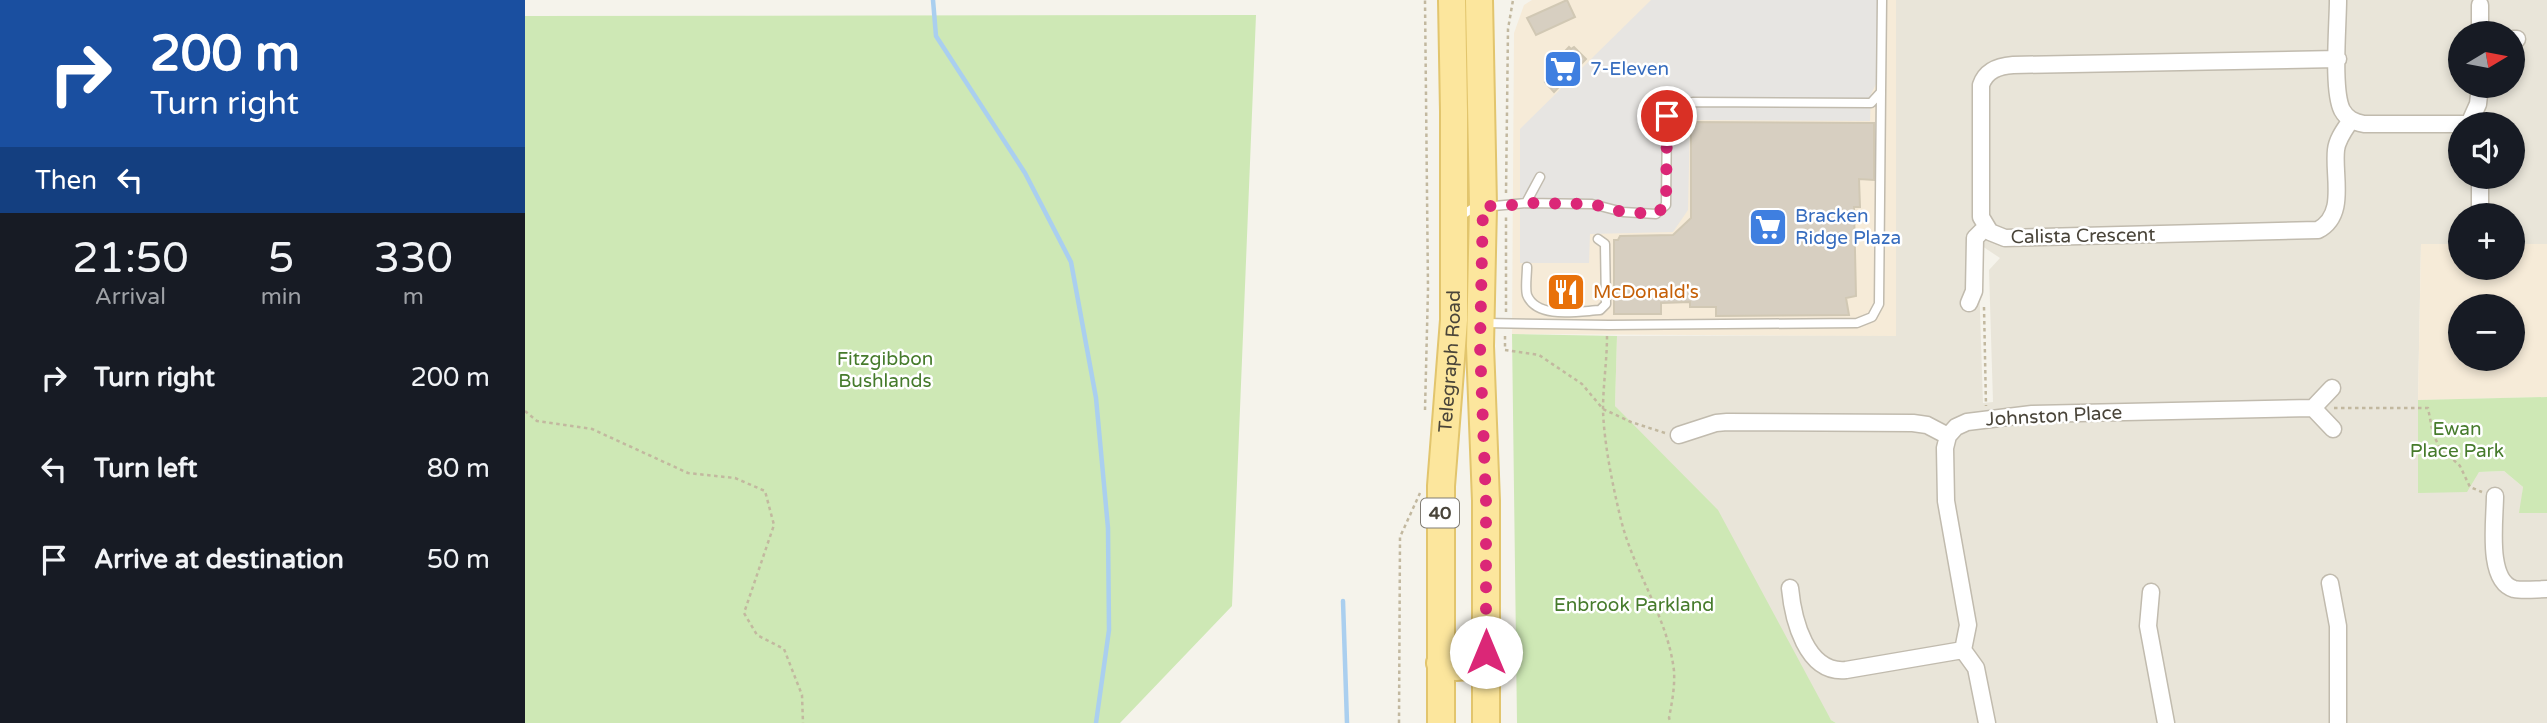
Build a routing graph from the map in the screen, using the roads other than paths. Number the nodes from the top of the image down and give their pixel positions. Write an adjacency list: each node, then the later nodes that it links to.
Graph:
1 (1452, 0): 14 (main road, Telegraph Road / 40)
2 (1882, 0): 8 (lane)
3 (2338, 0): 7 (street)
4 (1484, 3): 13 (main road, Telegraph Road / 40)
5 (2480, 5): 6 (street)
6 (2480, 21)
7 (2338, 59): 9 (street); 15 (street, Calista Crescent)
8 (1881, 92): 12 (lane); 19 (lane)
9 (2351, 120): 10 (street); 15 (street, Calista Crescent)
10 (2448, 124)
11 (1540, 177): 12 (lane)
12 (1526, 203): 13 (lane)
13 (1494, 206): 14 (lane); 19 (main road, Telegraph Road / 40)
14 (1454, 221): 32 (main road, Telegraph Road / 40)
15 (1986, 227): 18 (street)
16 (1598, 239): 17 (lane)
17 (1527, 267)
18 (1977, 305)
19 (1493, 323): 31 (main road, Telegraph Road / 40)
20 (2332, 388): 21 (street)
21 (2313, 408): 22 (street); 24 (street, Johnston Place)
22 (2333, 429)
23 (1679, 435): 24 (street)
24 (1948, 436): 30 (street)
25 (2495, 496): 28 (street)
26 (2330, 583): 38 (street)
27 (1790, 588): 30 (street)
28 (2547, 589)
29 (2151, 593): 37 (street)
30 (1963, 650): 36 (street)
31 (1486, 652): 32 (main road); 33 (main road, Telegraph Road / 40)
32 (1440, 663): 34 (main road, Telegraph Road / 40)
33 (1486, 696): 34 (main road); 35 (main road, Telegraph Road / 40)
34 (1441, 715)
35 (1486, 723)
36 (1987, 723)
37 (2166, 723)
38 (2338, 723)

